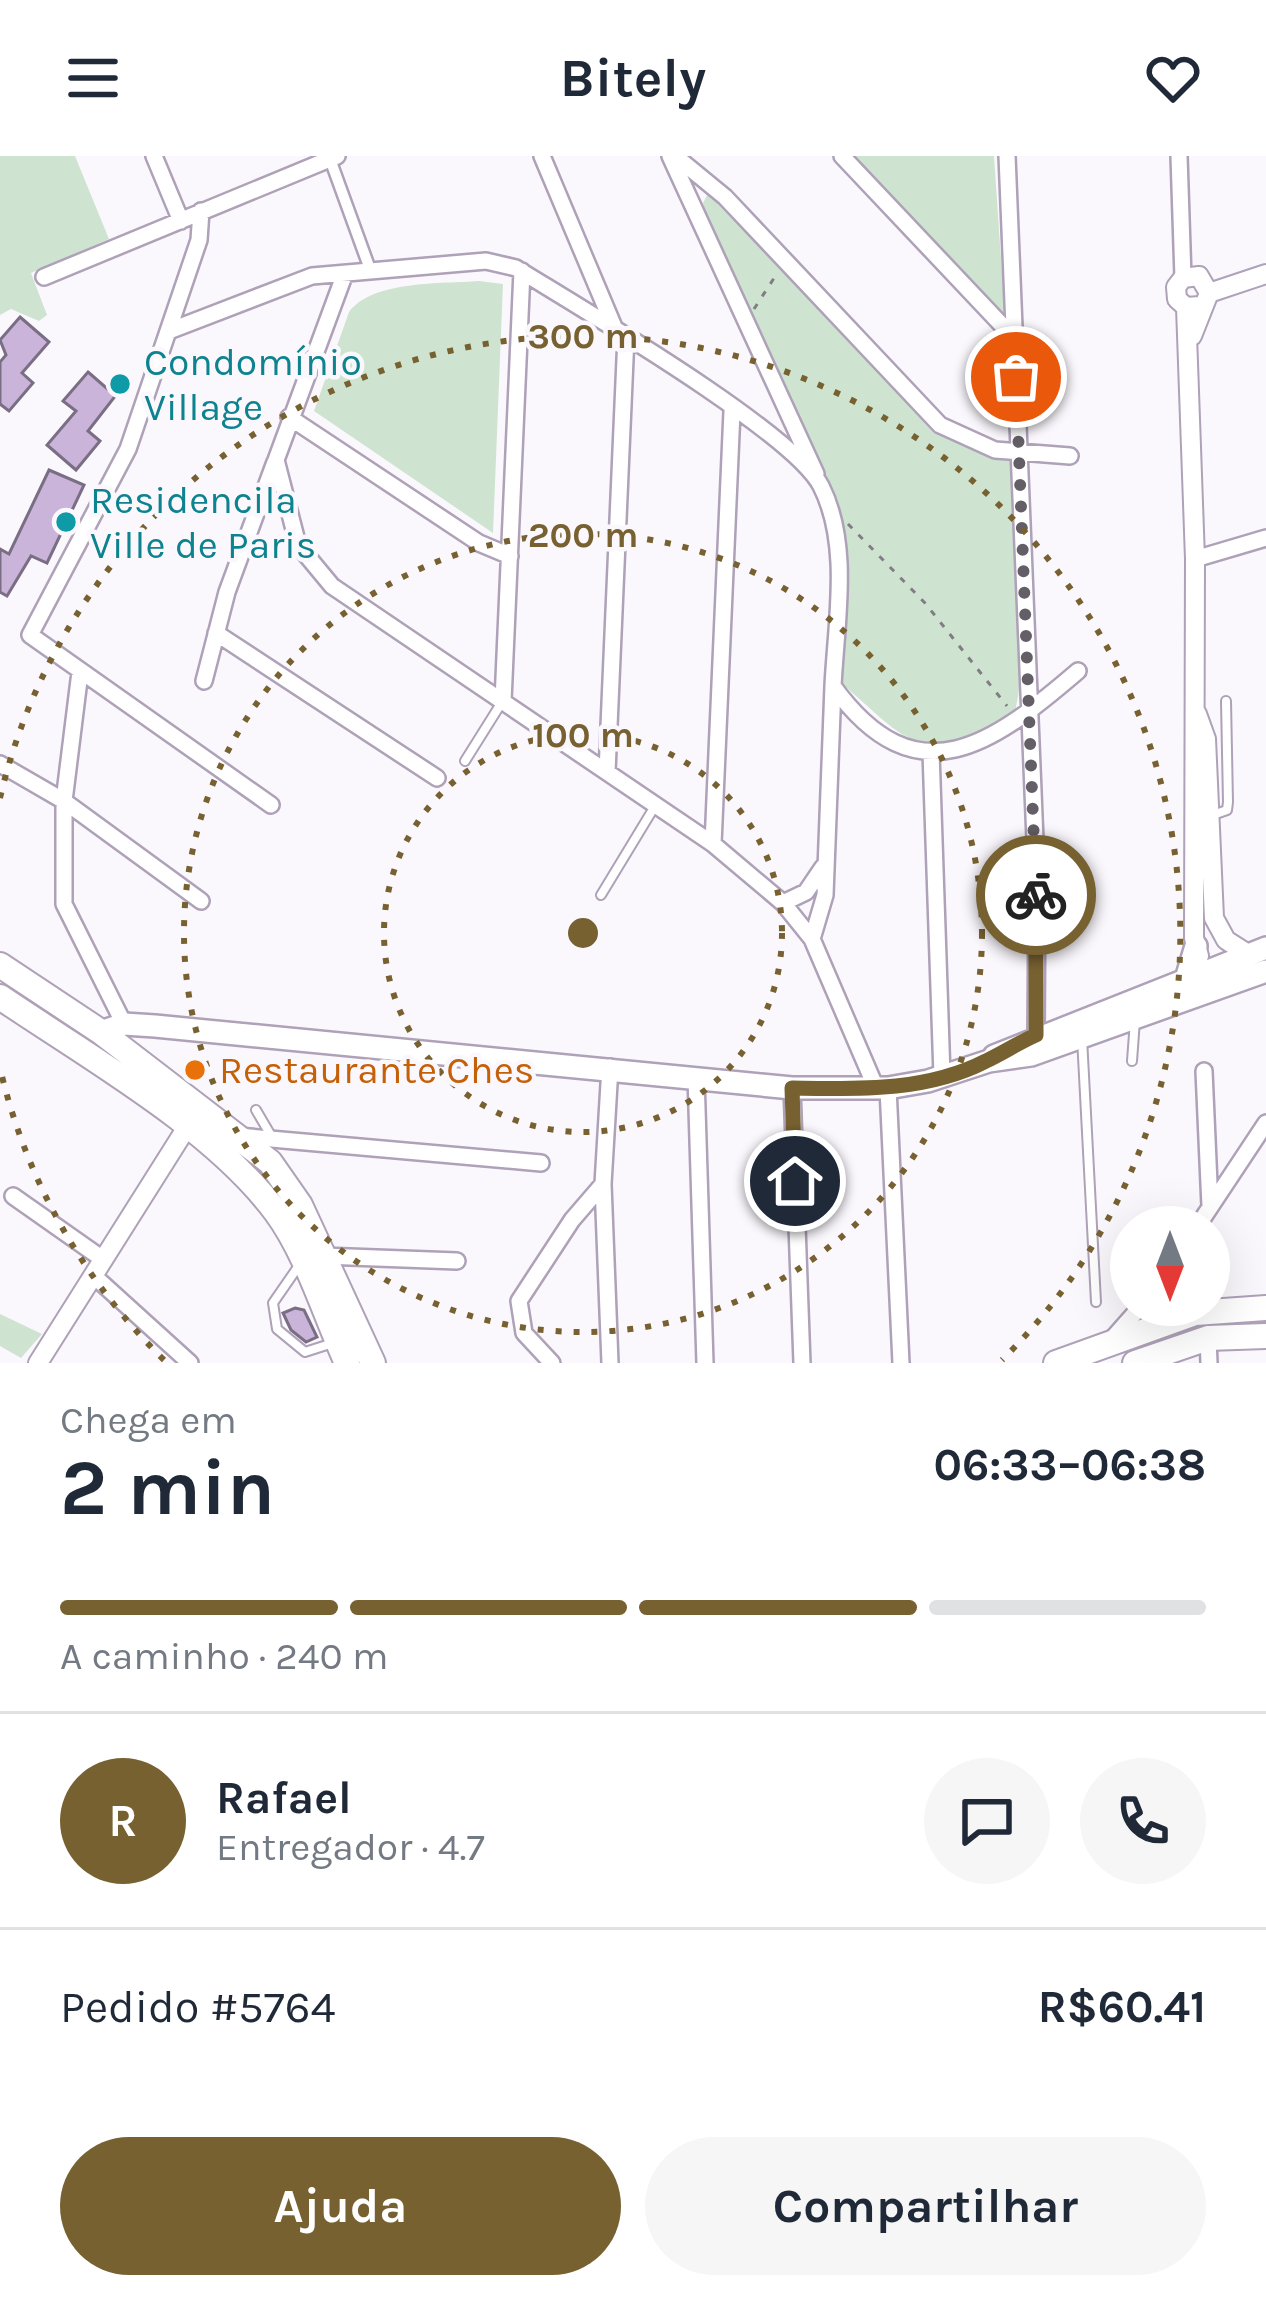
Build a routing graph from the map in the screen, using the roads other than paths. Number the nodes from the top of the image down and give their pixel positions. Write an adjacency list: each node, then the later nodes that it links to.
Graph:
1 (154, 156): 9 (street)
2 (542, 156): 17 (street)
3 (672, 156): 21 (street); 23 (street)
4 (842, 156): 18 (street)
5 (1007, 156): 18 (street)
6 (1179, 156): 15 (street)
7 (334, 158): 8 (street); 11 (street)
8 (201, 211): 9 (street); 16 (street)
9 (181, 221): 14 (street)
10 (522, 271): 11 (street); 17 (street); 28 (street)
11 (371, 272): 13 (street)
12 (1266, 274): 15 (street)
13 (344, 276): 16 (street); 20 (street)
14 (44, 277)
15 (1197, 290): 29 (street)
16 (169, 331): 32 (street)
17 (621, 333): 19 (street); 41 (street)
18 (1014, 338): 23 (street)
19 (732, 411): 22 (street); 47 (street)
20 (289, 417): 25 (street); 28 (street)
21 (794, 421): 22 (street); 26 (street)
22 (769, 435): 26 (street)
23 (1018, 455): 24 (street); 37 (street)
24 (1070, 456)
25 (276, 460): 30 (street); 35 (street)
26 (819, 482): 34 (street)
27 (1266, 538): 29 (street)
28 (509, 556): 35 (street)
29 (1196, 559): 46 (street)
30 (216, 633): 33 (street); 42 (street)
31 (1078, 671): 37 (street)
32 (80, 672): 43 (street); 44 (street)
33 (204, 681)
34 (832, 686): 38 (street); 48 (street)
35 (503, 701): 39 (lane); 41 (street)
36 (1226, 701): 46 (lane)
37 (1023, 718): 38 (street); 62 (street)
38 (931, 752): 71 (street)
39 (464, 761)
40 (0, 764): 43 (street)
41 (608, 772): 45 (street)
42 (437, 778)
43 (64, 801): 51 (street); 61 (street)
44 (271, 805)
45 (656, 805): 47 (street); 50 (lane)
46 (1202, 816): 49 (street)
47 (713, 844): 52 (street)
48 (823, 867): 52 (street); 54 (street)
49 (1203, 886): 53 (street); 55 (street)
50 (601, 895)
51 (201, 901)
52 (783, 903): 54 (street)
53 (1218, 931): 55 (street); 56 (street)
54 (812, 939): 64 (street)
55 (1195, 942): 58 (main road)
56 (1262, 955): 58 (main road)
57 (0, 965): 61 (main road)
58 (1202, 980): 60 (main road); 62 (main road)
59 (0, 997): 65 (main road)
60 (1135, 1019): 63 (main road); 67 (lane)
61 (115, 1034): 65 (main road); 68 (main road); 75 (main road)
62 (1036, 1035): 66 (main road)
63 (1082, 1036): 66 (main road); 89 (lane)
64 (858, 1051): 73 (street); 74 (street)
65 (86, 1057): 78 (main road)
66 (988, 1060): 71 (main road)
67 (1132, 1060)
68 (610, 1067): 70 (main road); 82 (street)
69 (1204, 1071): 84 (street)
70 (696, 1076): 72 (main road); 101 (street)
71 (942, 1076): 73 (main road)
72 (792, 1088): 74 (main road); 102 (street)
73 (882, 1088): 74 (main road); 103 (street)
74 (843, 1089)
75 (202, 1107): 78 (street); 79 (main road)
76 (256, 1110): 80 (lane)
77 (1266, 1123): 85 (street)
78 (186, 1127): 86 (main road); 88 (street)
79 (236, 1135): 80 (street); 86 (main road)
80 (273, 1138): 81 (street)
81 (542, 1163)
82 (603, 1184): 97 (street); 100 (street)
83 (14, 1196): 88 (street)
84 (1210, 1206)
85 (1211, 1206)
86 (312, 1259): 87 (street); 95 (main road); 95 (lane); 99 (main road)
87 (458, 1261)
88 (99, 1268): 96 (street); 98 (street)
89 (1096, 1302)
90 (1266, 1307): 91 (main road)
91 (1230, 1308)
92 (1131, 1326): 104 (main road)
93 (1266, 1336): 94 (main road)
94 (1209, 1351): 105 (main road)
95 (342, 1352)
96 (180, 1360)
97 (545, 1360)
98 (38, 1363)
99 (373, 1363)
100 (610, 1363)
101 (705, 1363)
102 (802, 1363)
103 (901, 1363)
104 (1055, 1363)
105 (1135, 1363)

